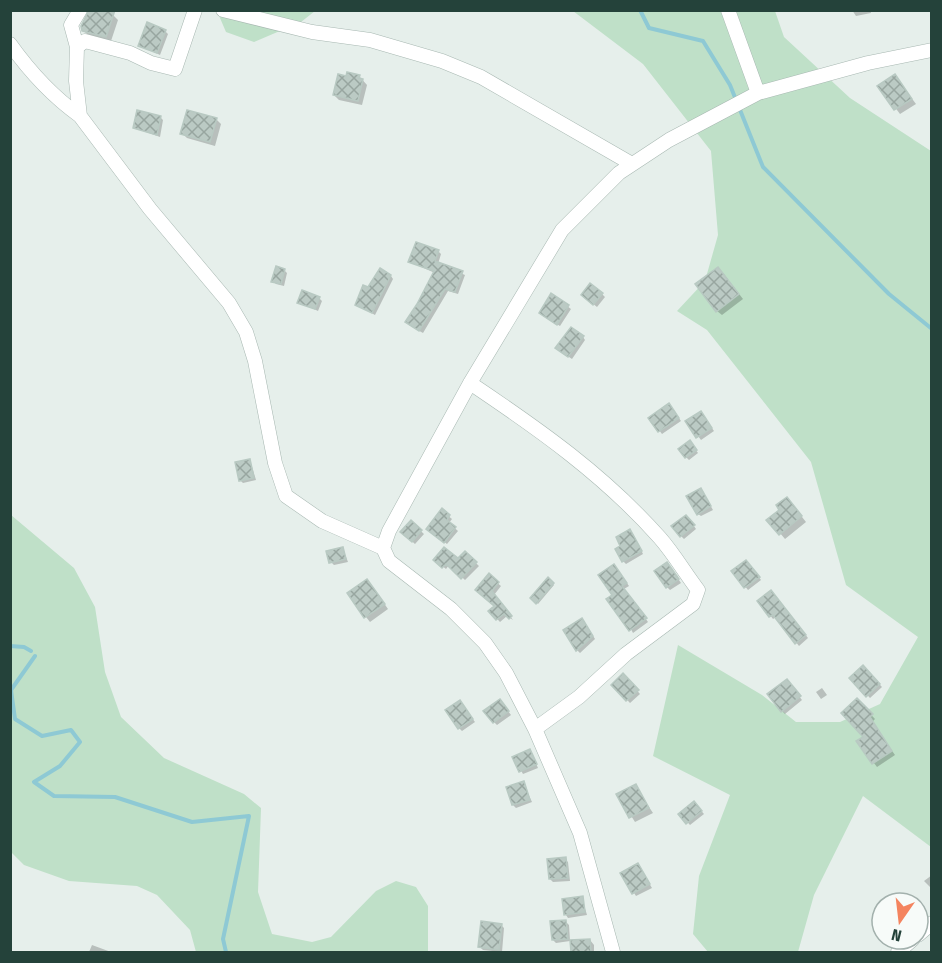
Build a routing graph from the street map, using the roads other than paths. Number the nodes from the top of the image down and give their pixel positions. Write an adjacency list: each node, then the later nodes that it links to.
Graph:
1 (80, 10): 6 (street)
2 (195, 10): 6 (street)
3 (223, 10): 10 (street)
4 (728, 10): 8 (street)
5 (10, 44): 9 (street)
6 (77, 47): 9 (street)
7 (932, 50): 8 (street)
8 (758, 93): 10 (street)
9 (80, 116): 12 (street)
10 (632, 164): 11 (street)
11 (470, 383): 12 (street); 13 (street)
12 (383, 548): 13 (street)
13 (535, 729): 14 (street)
14 (613, 952)

